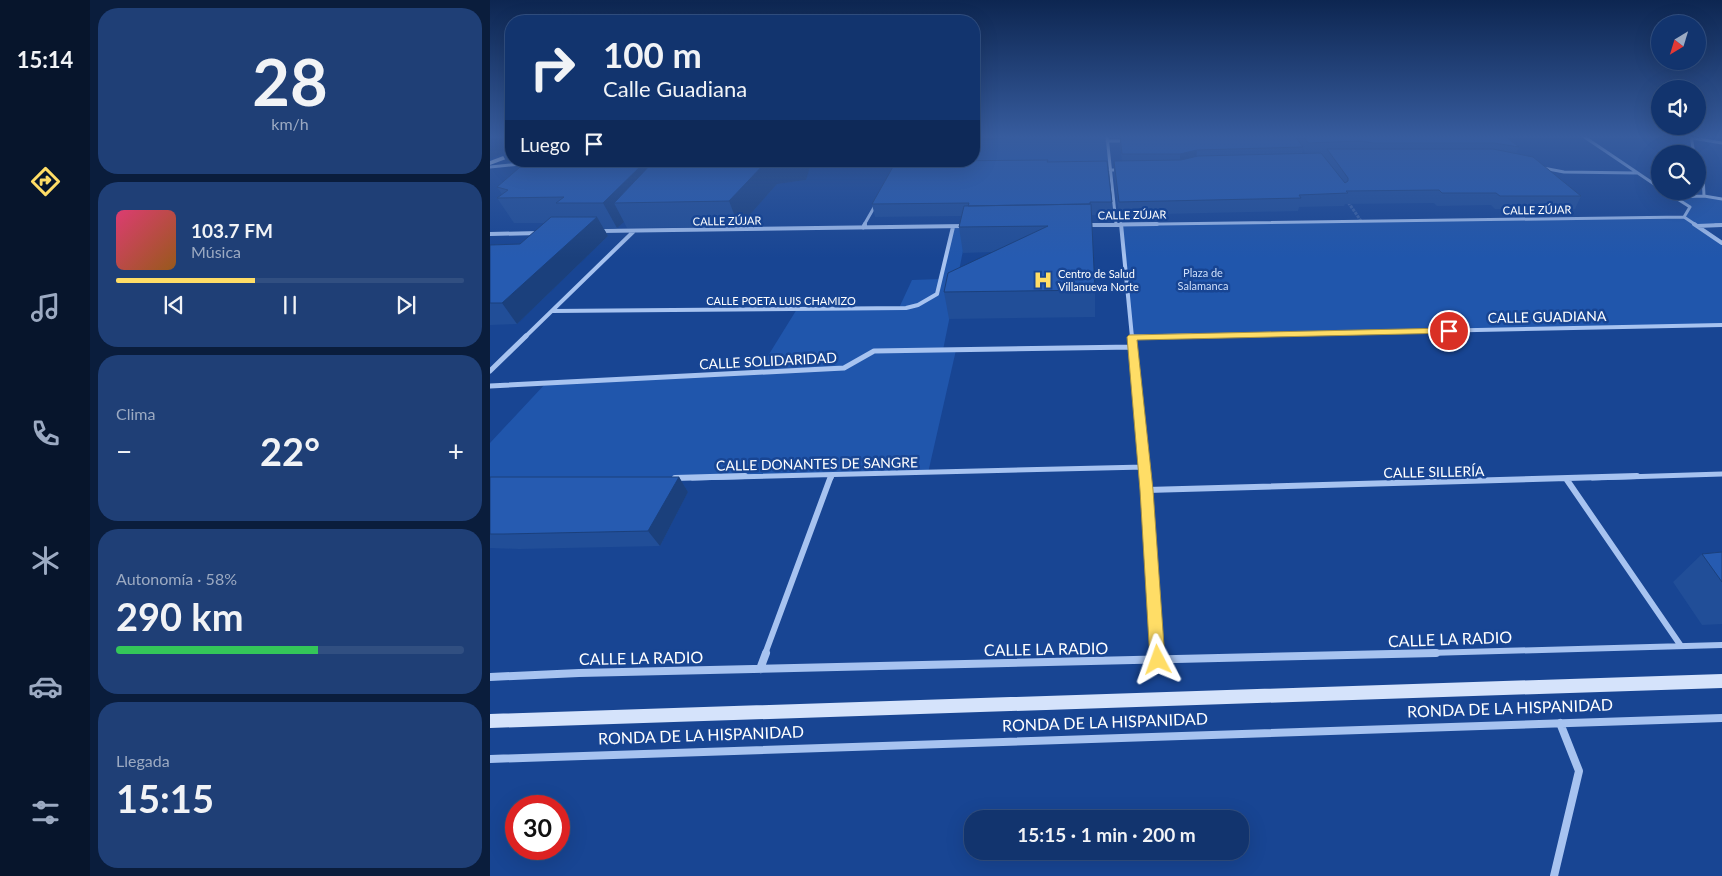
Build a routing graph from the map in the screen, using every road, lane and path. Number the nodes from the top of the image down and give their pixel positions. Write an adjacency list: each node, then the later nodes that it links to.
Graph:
1 (1111, 177): 8 (street)
2 (879, 196): 14 (street)
3 (1706, 196): 4 (street)
4 (1722, 199)
5 (1679, 200): 6 (street)
6 (1684, 217): 8 (street, CALLE ZÚJAR); 13 (street)
7 (626, 224): 15 (street)
8 (1119, 224): 9 (street, CALLE ZÚJAR); 23 (street)
9 (1076, 225)
10 (1722, 225): 13 (street)
11 (953, 226): 12 (street, CALLE ZÚJAR); 14 (street, CALLE ZÚJAR); 21 (street, CALLE POETA LUIS CHAMIZO)
12 (968, 226)
13 (1697, 226): 20 (street)
14 (864, 228): 16 (street, CALLE ZÚJAR)
15 (620, 231): 16 (street, CALLE ZÚJAR); 18 (street, CALLE ZÚJAR)
16 (634, 231): 21 (street)
17 (546, 232): 19 (street)
18 (593, 232)
19 (490, 234)
20 (1722, 243)
21 (552, 311): 25 (street)
22 (1722, 325): 23 (street, CALLE GUADIANA)
23 (1132, 337): 24 (street)
24 (1133, 347): 26 (street, CALLE SOLIDARIDAD); 27 (street)
25 (490, 371)
26 (490, 386)
27 (1144, 467): 29 (street, CALLE DONANTES DE SANGRE); 32 (street)
28 (1722, 474): 31 (street, CALLE SILLERÍA)
29 (832, 475): 30 (street, CALLE DONANTES DE SANGRE); 36 (street)
30 (670, 478)
31 (1567, 480): 32 (street, CALLE SILLERÍA); 34 (street)
32 (1147, 490): 35 (street)
33 (1722, 645): 34 (street, CALLE LA RADIO)
34 (1681, 646): 35 (street, CALLE LA RADIO)
35 (1158, 660): 36 (street, CALLE LA RADIO)
36 (760, 669): 37 (street, CALLE LA RADIO)
37 (490, 677)
38 (1722, 681): 40 (street, RONDA DE LA HISPANIDAD)
39 (1722, 718): 41 (street, RONDA DE LA HISPANIDAD)
40 (490, 721)
41 (1560, 723): 42 (street, RONDA DE LA HISPANIDAD); 43 (street)
42 (490, 760)
43 (1554, 876)

